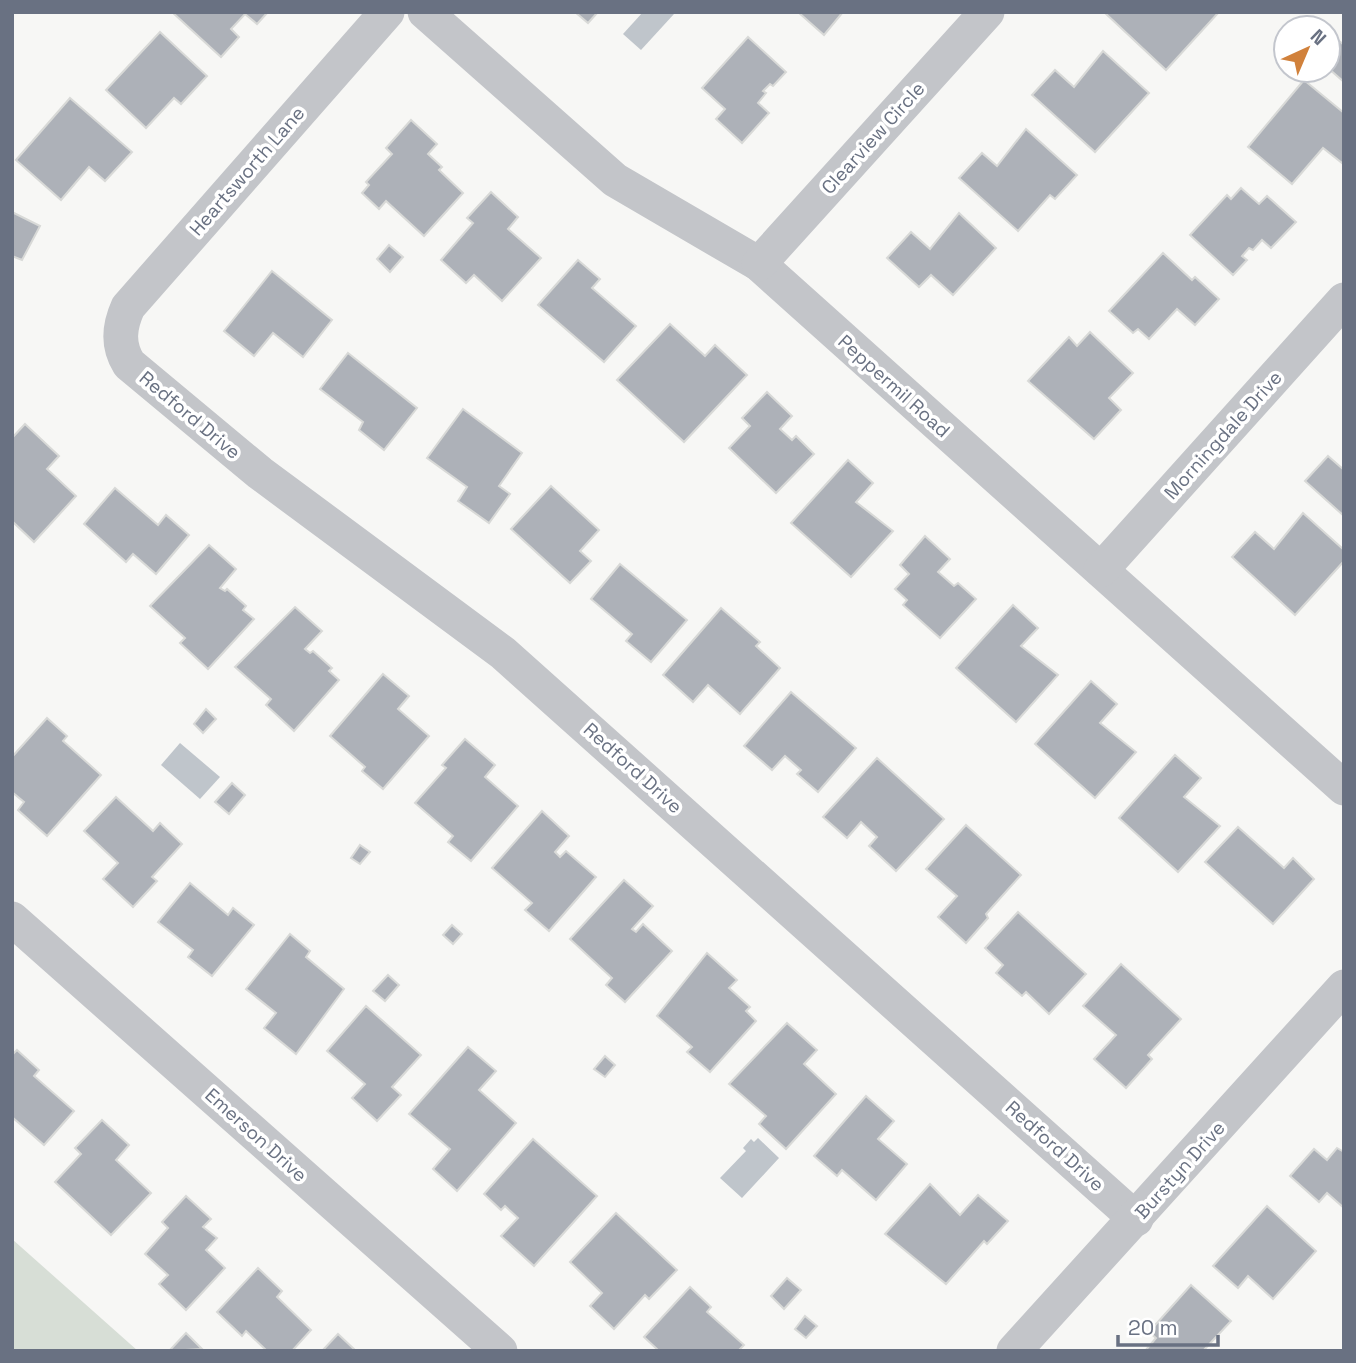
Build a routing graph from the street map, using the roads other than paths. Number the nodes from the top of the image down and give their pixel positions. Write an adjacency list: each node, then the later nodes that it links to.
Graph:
1 (387, 12): 6 (street, Heartsworth Lane)
2 (425, 12): 4 (street, Peppermil Road)
3 (987, 12): 4 (street, Clearview Circle)
4 (759, 264): 7 (street, Peppermil Road)
5 (1344, 300): 7 (street, Morningdale Drive)
6 (120, 337): 11 (street, Redford Drive)
7 (1101, 570): 8 (street, Peppermil Road)
8 (1344, 788)
9 (12, 919): 12 (street, Emerson Drive)
10 (1344, 987): 11 (street, Burstyn Drive)
11 (1136, 1219): 13 (street, Burstyn Drive)
12 (500, 1351)
13 (1014, 1351)

